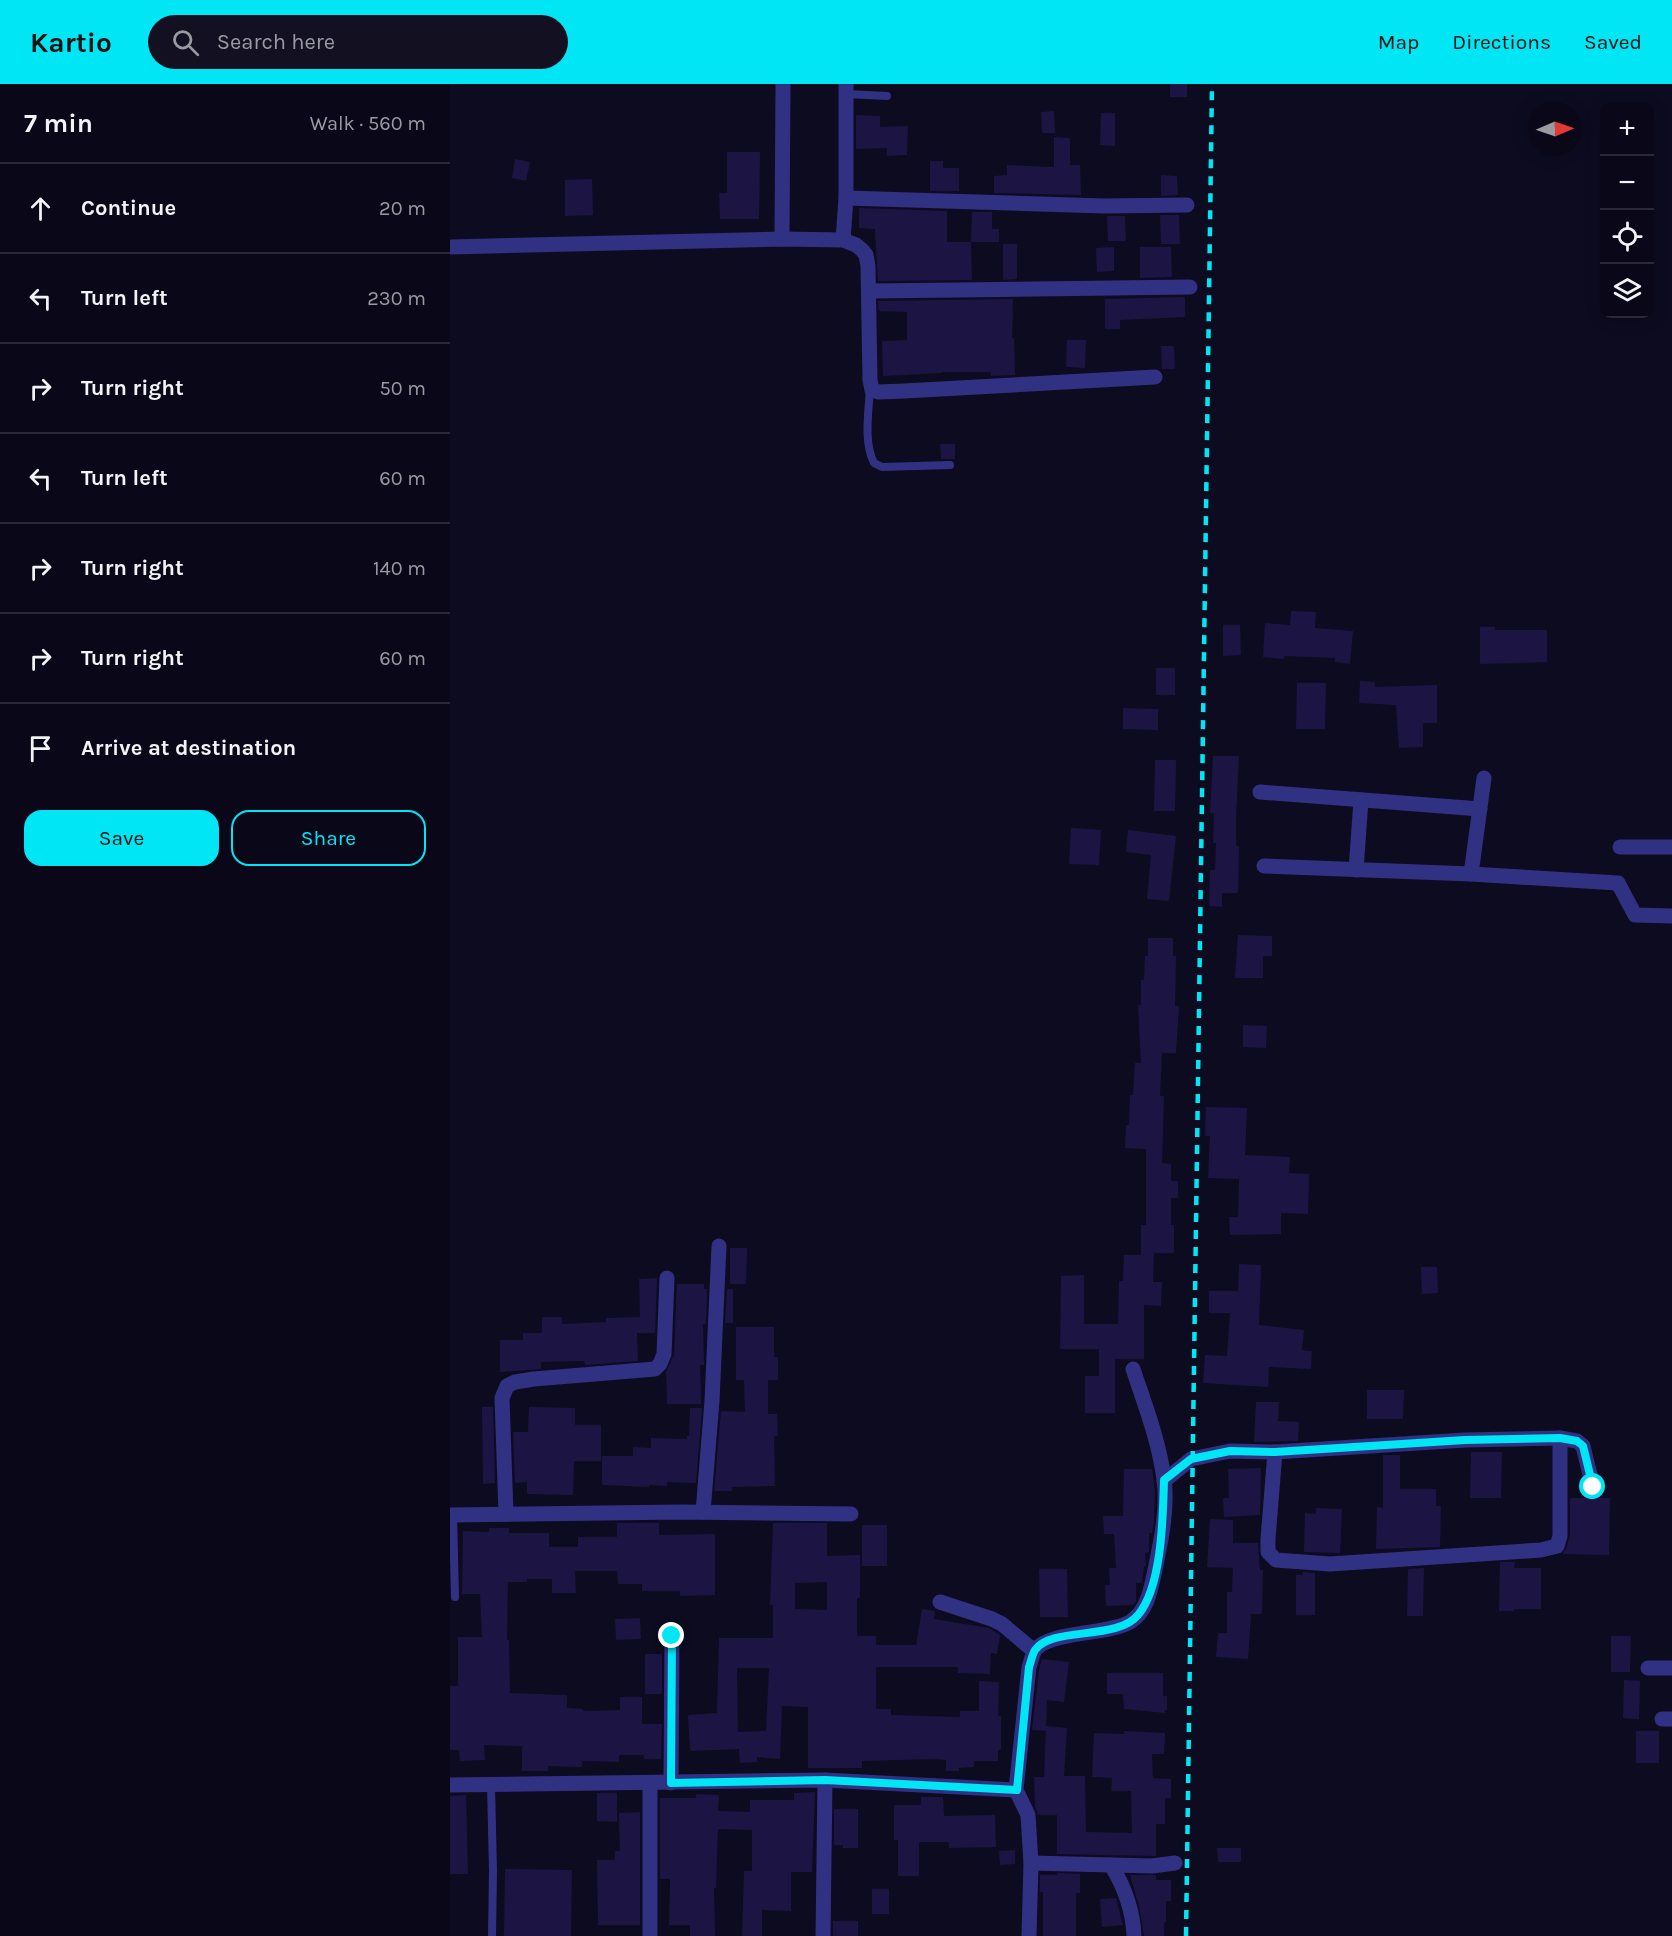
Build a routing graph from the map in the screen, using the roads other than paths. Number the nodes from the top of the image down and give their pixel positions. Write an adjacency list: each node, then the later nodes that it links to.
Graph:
1 (783, 84): 6 (street)
2 (846, 89): 3 (lane); 4 (street)
3 (887, 96)
4 (846, 198): 5 (street); 7 (street)
5 (1187, 205)
6 (782, 238): 7 (street); 8 (street)
7 (843, 240): 10 (street)
8 (450, 248)
9 (1190, 287): 10 (street)
10 (870, 291): 12 (street)
11 (1155, 377): 12 (street)
12 (870, 386): 13 (lane)
13 (950, 465)
14 (1484, 778): 17 (street)
15 (1260, 792): 16 (street)
16 (1361, 800): 17 (street); 21 (street)
17 (1480, 809): 22 (street)
18 (1620, 847): 19 (street)
19 (1672, 847)
20 (1264, 866): 21 (street)
21 (1356, 870): 22 (street)
22 (1471, 874): 23 (street)
23 (1672, 916)
24 (718, 1246): 31 (street)
25 (667, 1278): 32 (street)
26 (1133, 1369): 29 (street)
27 (1560, 1438): 28 (street); 28 (street); 30 (street)
28 (1275, 1452): 29 (street)
29 (1164, 1480): 38 (street)
30 (1593, 1487)
31 (703, 1512): 32 (street); 33 (street)
32 (506, 1514): 34 (street)
33 (850, 1514)
34 (452, 1515): 35 (lane)
35 (455, 1598)
36 (940, 1602): 38 (street)
37 (672, 1636): 42 (street)
38 (1034, 1651): 46 (street)
39 (1648, 1668): 40 (street)
40 (1672, 1668)
41 (825, 1780): 42 (street); 46 (street); 52 (street)
42 (671, 1783): 43 (street)
43 (650, 1784): 45 (street); 51 (street)
44 (450, 1785): 45 (street)
45 (491, 1785): 50 (lane)
46 (1017, 1790): 47 (street)
47 (1031, 1863): 49 (street); 53 (street)
48 (1175, 1863): 49 (street)
49 (1111, 1865): 54 (street)
50 (492, 1936)
51 (650, 1936)
52 (824, 1936)
53 (1029, 1936)
54 (1134, 1936)

